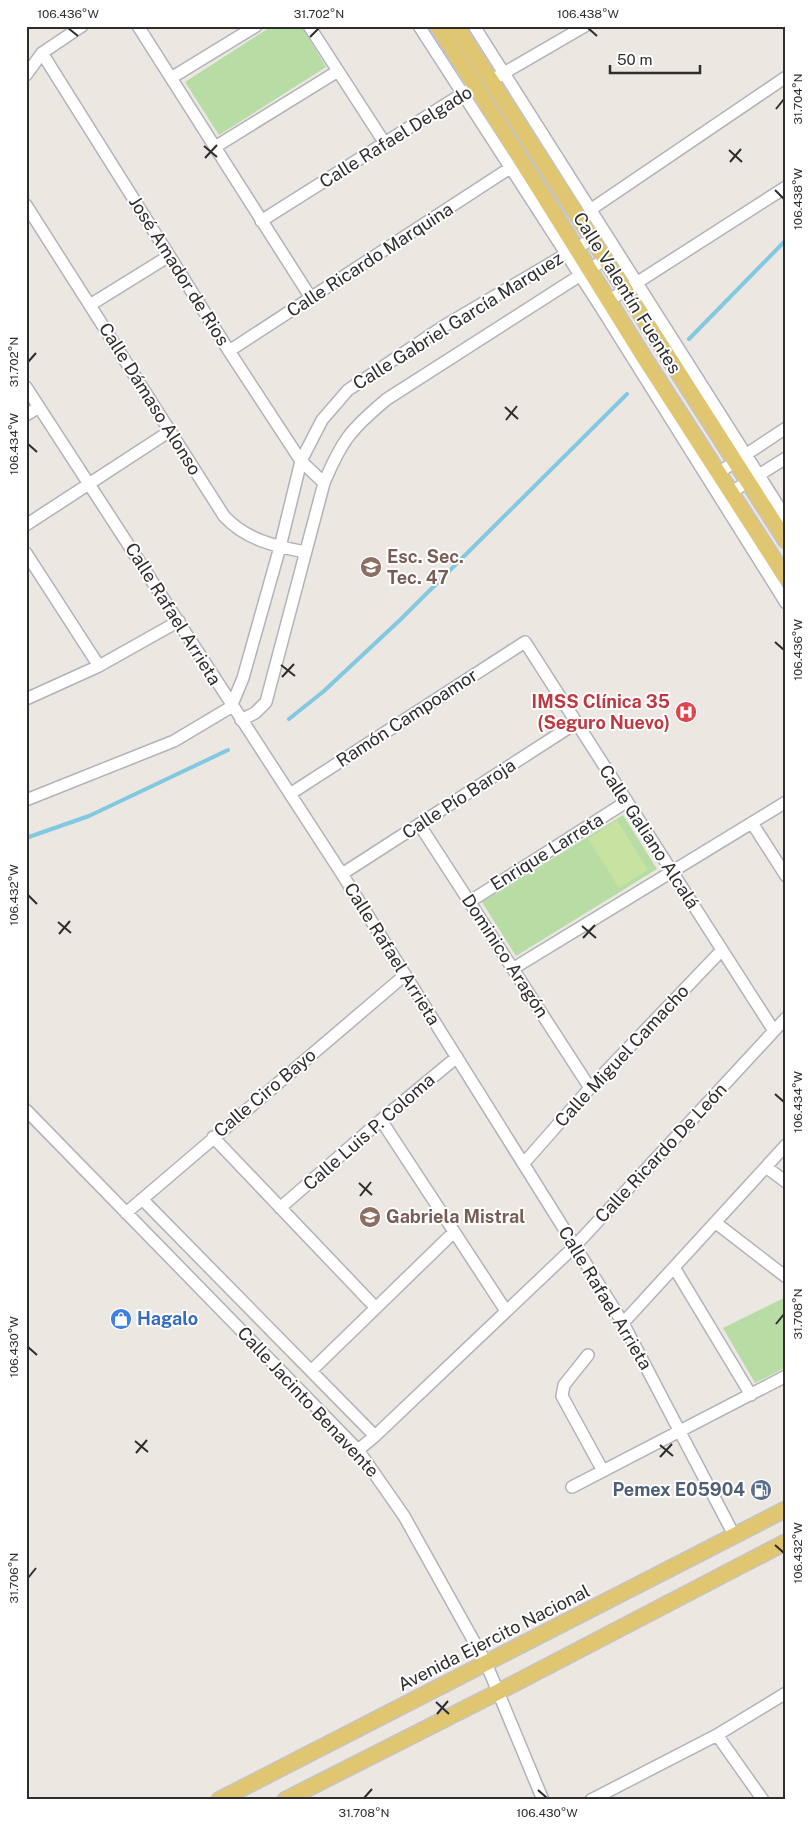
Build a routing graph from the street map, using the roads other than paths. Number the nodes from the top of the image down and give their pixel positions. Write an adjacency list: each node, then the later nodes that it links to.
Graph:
1 (82, 26): 10 (street)
2 (138, 26): 15 (street)
3 (256, 26): 15 (street)
4 (309, 26): 11 (street)
5 (419, 26): 17 (street)
6 (438, 26): 16 (main road, Calle Valentín Fuentes)
7 (456, 26): 13 (main road, Calle Valentín Fuentes)
8 (474, 26): 13 (street)
9 (585, 26): 13 (street, Calle Rafael Delgado)
10 (42, 53): 12 (street); 28 (street, José Amador de Rios)
11 (338, 71): 18 (street); 19 (street)
12 (26, 75)
13 (498, 77): 16 (street, Calle Rafael Delgado); 23 (street); 26 (main road, Calle Valentín Fuentes)
14 (786, 77): 23 (street)
15 (171, 78): 19 (street)
16 (476, 87): 17 (street, Calle Rafael Delgado); 27 (main road, Calle Valentín Fuentes)
17 (462, 93): 18 (street, Calle Rafael Delgado); 20 (street)
18 (384, 142): 25 (street, Calle Rafael Delgado)
19 (215, 147): 25 (street)
20 (510, 168): 27 (street); 32 (street, Calle Ricardo Marquina)
21 (786, 187): 31 (street)
22 (26, 205): 24 (street, Calle Dámaso Alonso)
23 (590, 210): 31 (street)
24 (30, 221): 34 (street, Calle Dámaso Alonso)
25 (261, 221): 32 (street)
26 (592, 239): 27 (street, Calle Gabriel García Marquez); 29 (main road, Calle Valentín Fuentes)
27 (571, 250): 30 (main road, Calle Valentín Fuentes); 43 (street, Calle Gabriel García Marquez)
28 (170, 256): 34 (street); 35 (street, José Amador de Rios)
29 (604, 260): 30 (street, Calle Gabriel García Marquez); 31 (main road, Calle Valentín Fuentes)
30 (585, 271): 33 (main road, Calle Valentín Fuentes); 46 (street, Calle Gabriel García Marquez)
31 (630, 286): 33 (street); 41 (main road, Calle Valentín Fuentes)
32 (310, 298): 35 (street, Calle Ricardo Marquina)
33 (605, 303): 44 (main road, Calle Valentín Fuentes)
34 (90, 305): 40 (street, Calle Dámaso Alonso)
35 (229, 351): 43 (street, José Amador de Rios)
36 (26, 387): 37 (street, Calle Rafael Arrieta)
37 (39, 407): 38 (street); 47 (street, Calle Rafael Arrieta)
38 (26, 415)
39 (786, 428): 41 (street)
40 (170, 431): 47 (street); 52 (street, Calle Dámaso Alonso)
41 (740, 458): 44 (street); 45 (main road, Calle Valentín Fuentes)
42 (786, 458): 45 (street)
43 (301, 461): 46 (street, José Amador de Rios); 52 (street, Calle Gabriel García Marquez)
44 (714, 476): 48 (main road, Calle Valentín Fuentes)
45 (752, 479): 48 (street); 49 (street); 51 (main road, Calle Valentín Fuentes)
46 (324, 483): 53 (street, Calle Gabriel García Marquez)
47 (90, 484): 50 (street); 57 (street, Calle Rafael Arrieta)
48 (726, 496): 55 (main road, Calle Valentín Fuentes); 56 (street)
49 (786, 518)
50 (26, 525)
51 (786, 542)
52 (280, 547): 53 (street, Calle Dámaso Alonso); 61 (street, Calle Gabriel García Marquez)
53 (306, 552): 62 (street, Calle Gabriel García Marquez)
54 (26, 553): 59 (street)
55 (786, 578)
56 (786, 603)
57 (179, 621): 59 (street); 61 (street, Calle Rafael Arrieta)
58 (525, 642): 63 (street, Calle Galiano Alcalá); 64 (street, Ramón Campoamor)
59 (99, 666): 60 (street)
60 (26, 699)
61 (231, 707): 62 (street, Calle Rafael Arrieta); 65 (street)
62 (241, 720): 64 (street, Calle Rafael Arrieta)
63 (576, 723): 66 (street, Calle Galiano Alcalá); 69 (street, Calle Pío Baroja)
64 (290, 794): 71 (street, Calle Rafael Arrieta)
65 (26, 800)
66 (626, 802): 70 (street, Calle Galiano Alcalá); 73 (street, Enrique Larreta)
67 (786, 802): 68 (street)
68 (752, 823): 70 (street); 72 (street)
69 (420, 824): 71 (street, Calle Pío Baroja); 73 (street, Dominico Aragón)
70 (672, 872): 74 (street, Calle Galiano Alcalá); 75 (street)
71 (342, 874): 76 (street, Calle Rafael Arrieta)
72 (786, 876)
73 (468, 902): 75 (street, Dominico Aragón)
74 (722, 950): 78 (street, Calle Galiano Alcalá); 80 (street, Calle Miguel Camacho)
75 (514, 968): 80 (street, Dominico Aragón)
76 (405, 975): 79 (street, Calle Rafael Arrieta); 83 (street, Calle Ciro Bayo)
77 (786, 1018): 78 (street, Calle Ricardo De León)
78 (774, 1031): 93 (street, Calle Ricardo De León)
79 (457, 1057): 82 (street, Calle Luis P. Coloma); 85 (street, Calle Rafael Arrieta)
80 (590, 1088): 85 (street, Calle Miguel Camacho)
81 (26, 1110): 90 (street, Calle Jacinto Benavente)
82 (381, 1120): 89 (street, Calle Luis P. Coloma); 92 (street)
83 (213, 1137): 88 (street, Calle Ciro Bayo); 89 (street)
84 (786, 1145): 86 (street)
85 (524, 1163): 93 (street, Calle Rafael Arrieta)
86 (766, 1167): 87 (street); 91 (street)
87 (786, 1182)
88 (142, 1199): 90 (street, Calle Ciro Bayo); 100 (street)
89 (280, 1208): 96 (street)
90 (126, 1213): 105 (street, Calle Jacinto Benavente)
91 (716, 1223): 94 (street); 95 (street)
92 (454, 1232): 96 (street); 97 (street)
93 (575, 1246): 97 (street, Calle Ricardo De León); 98 (street, Calle Rafael Arrieta)
94 (675, 1268): 98 (street); 102 (street)
95 (786, 1277)
96 (376, 1308): 100 (street)
97 (506, 1311): 104 (street, Calle Ricardo De León)
98 (623, 1323): 103 (street, Calle Rafael Arrieta)
99 (588, 1355): 106 (street)
100 (311, 1371): 104 (street)
101 (786, 1376): 102 (street)
102 (751, 1395): 103 (street)
103 (680, 1431): 106 (street); 109 (street, Calle Rafael Arrieta)
104 (375, 1436): 105 (street, Calle Ricardo De León)
105 (358, 1450): 111 (street, Calle Jacinto Benavente)
106 (604, 1471): 107 (street)
107 (572, 1487)
108 (786, 1508): 109 (main road, Avenida Ejercito Nacional)
109 (734, 1535): 111 (main road, Avenida Ejercito Nacional)
110 (786, 1542): 112 (main road)
111 (486, 1663): 112 (street, Calle Jacinto Benavente); 115 (main road, Avenida Ejercito Nacional)
112 (498, 1692): 116 (main road); 117 (street, Calle Jacinto Benavente)
113 (786, 1693): 114 (street)
114 (717, 1735): 118 (street); 119 (street)
115 (218, 1800)
116 (285, 1800)
117 (543, 1800)
118 (591, 1800)
119 (763, 1800)

